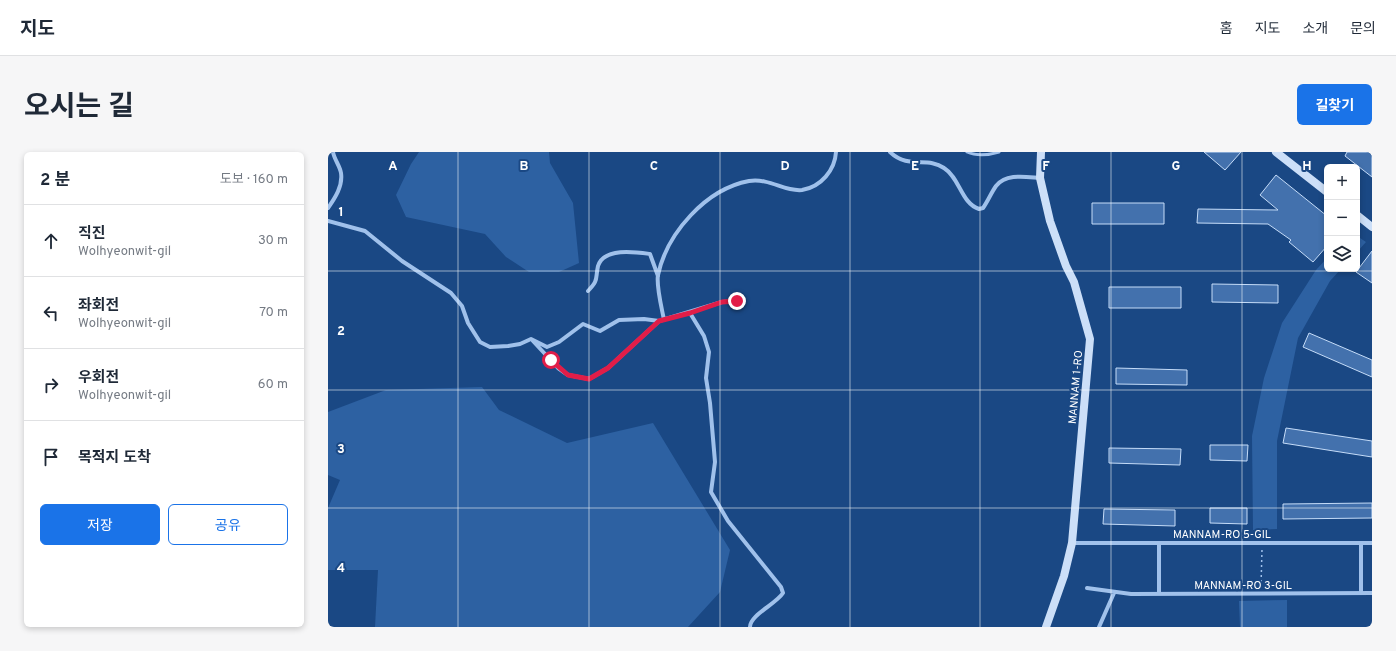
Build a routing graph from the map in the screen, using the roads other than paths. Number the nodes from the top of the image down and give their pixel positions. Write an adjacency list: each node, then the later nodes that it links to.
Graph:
1 (333, 152): 10 (street)
2 (836, 152): 14 (street)
3 (890, 152): 8 (street)
4 (967, 152): 5 (lane)
5 (999, 152)
6 (1041, 152): 8 (street, MANNAM 1-RO)
7 (1276, 152): 9 (street)
8 (1040, 178): 21 (street, MANNAM 1-RO)
9 (1324, 190)
10 (328, 208)
11 (1360, 217): 13 (street)
12 (328, 221): 20 (street)
13 (1372, 227)
14 (658, 276): 15 (street); 18 (street)
15 (588, 291)
16 (737, 301): 17 (street)
17 (690, 313): 18 (street); 30 (street)
18 (664, 320): 19 (street)
19 (659, 321): 20 (street); 20 (street)
20 (531, 339)
21 (1072, 543): 22 (street, MANNAM-RO 5-GIL); 31 (street, MANNAM 1-RO)
22 (1159, 543): 23 (street, MANNAM-RO 5-GIL); 29 (street)
23 (1361, 543): 24 (street, MANNAM-RO 5-GIL); 27 (street)
24 (1372, 543)
25 (1087, 588): 26 (street, MANNAM-RO 3-GIL)
26 (1114, 593): 29 (street, MANNAM-RO 3-GIL); 32 (street)
27 (1361, 593): 28 (street, MANNAM-RO 3-GIL); 29 (street, MANNAM-RO 3-GIL)
28 (1372, 593)
29 (1158, 594)
30 (750, 627)
31 (1046, 627)
32 (1099, 627)

